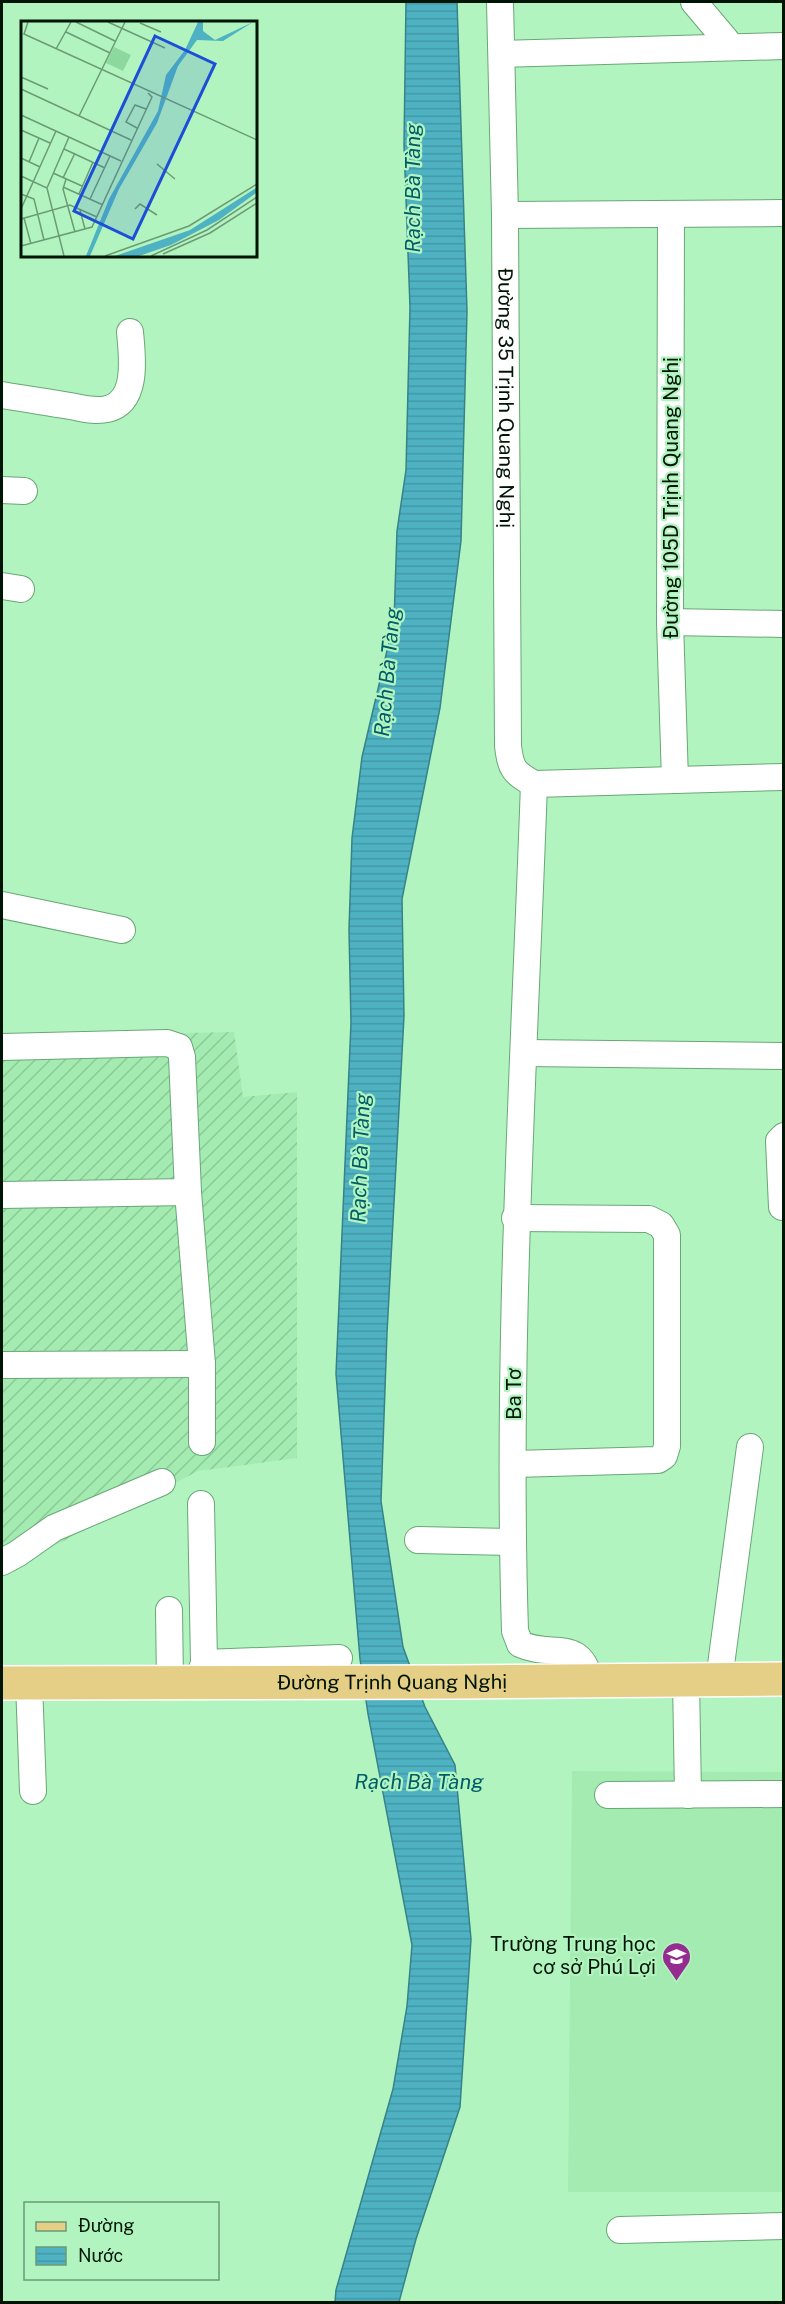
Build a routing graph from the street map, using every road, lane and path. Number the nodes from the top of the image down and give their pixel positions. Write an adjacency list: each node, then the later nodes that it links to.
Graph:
1 (500, 2): 5 (street, Đường 35 Trịnh Quang Nghị)
2 (694, 2): 3 (street)
3 (731, 46): 4 (street); 5 (street)
4 (783, 46)
5 (502, 54): 7 (street, Đường 35 Trịnh Quang Nghị)
6 (783, 213): 8 (street)
7 (505, 215): 8 (street); 15 (street, Đường 35 Trịnh Quang Nghị)
8 (671, 215): 11 (street, Đường 105D Trịnh Quang Nghị)
9 (130, 332): 10 (street)
10 (2, 395)
11 (670, 622): 12 (street); 14 (street, Đường 105D Trịnh Quang Nghị)
12 (783, 624)
13 (783, 777): 14 (street)
14 (675, 780): 15 (street)
15 (534, 784): 19 (street, Ba Tơ)
16 (2, 906): 17 (street)
17 (122, 930)
18 (2, 1047): 22 (street)
19 (524, 1053): 20 (street); 25 (street, Ba Tơ)
20 (783, 1056)
21 (783, 1136): 24 (street)
22 (188, 1192): 23 (street); 26 (street)
23 (2, 1195)
24 (782, 1207)
25 (515, 1218): 30 (street, Ba Tơ); 30 (street)
26 (202, 1364): 27 (street); 28 (street)
27 (2, 1365)
28 (202, 1442)
29 (750, 1447): 40 (street)
30 (514, 1464): 34 (street, Ba Tơ)
31 (162, 1482): 35 (street)
32 (201, 1504): 37 (street)
33 (418, 1540): 34 (street)
34 (512, 1542): 41 (street, Ba Tơ)
35 (2, 1562)
36 (169, 1610): 37 (street)
37 (190, 1676): 41 (main road, Đường Trịnh Quang Nghị); 42 (main road, Đường Trịnh Quang Nghị)
38 (783, 1678): 40 (main road, Đường Trịnh Quang Nghị)
39 (686, 1680): 40 (main road, Đường Trịnh Quang Nghị); 41 (main road, Đường Trịnh Quang Nghị); 46 (street)
40 (719, 1680)
41 (590, 1682)
42 (16, 1683): 43 (street)
43 (33, 1791)
44 (783, 1794): 46 (street)
45 (608, 1795): 46 (street)
46 (687, 1795)
47 (783, 2226): 48 (street)
48 (620, 2229)

